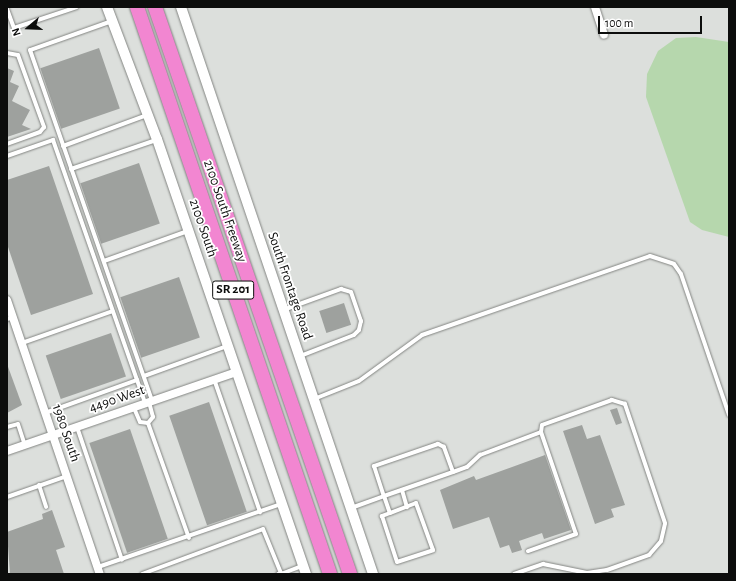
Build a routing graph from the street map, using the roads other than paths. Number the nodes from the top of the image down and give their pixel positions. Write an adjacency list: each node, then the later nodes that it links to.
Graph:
1 (77, 7): 7 (lane)
2 (107, 7): 8 (street, 2100 South)
3 (137, 7): 61 (highway, 2100 South Freeway / SR 201)
4 (155, 7): 62 (highway, 2100 South Freeway / SR 201)
5 (181, 7): 20 (street, South Frontage Road)
6 (595, 7): 9 (street)
7 (7, 9)
8 (112, 21): 11 (street, 2100 South); 14 (lane)
9 (604, 35)
10 (7, 53): 13 (lane)
11 (148, 114): 12 (street, 2100 South); 14 (lane)
12 (157, 139): 16 (lane); 17 (street, 2100 South)
13 (7, 144)
14 (63, 146): 16 (lane)
15 (7, 156): 21 (lane)
16 (71, 169): 18 (lane)
17 (189, 231): 18 (lane); 24 (street, 2100 South)
18 (104, 261): 27 (lane)
19 (7, 300): 22 (street, 1980 South)
20 (283, 310): 25 (street, South Frontage Road); 25 (lane)
21 (113, 311): 23 (lane); 29 (lane)
22 (10, 318): 23 (street, 1980 South)
23 (22, 343): 33 (street, 1980 South)
24 (228, 346): 26 (street, 2100 South); 27 (lane)
25 (299, 356): 30 (street, South Frontage Road)
26 (236, 372): 28 (street, 4490 West); 48 (street, 2100 South)
27 (144, 376): 31 (lane)
28 (214, 379): 31 (street, 4490 West); 52 (lane)
29 (137, 380): 31 (lane); 33 (lane)
30 (313, 399): 34 (lane); 51 (street, South Frontage Road)
31 (149, 402): 32 (street, 4490 West); 35 (lane)
32 (133, 407): 35 (lane); 37 (street, 4490 West)
33 (45, 413): 39 (street, 1980 South)
34 (729, 414)
35 (148, 423): 54 (lane)
36 (7, 427): 40 (lane)
37 (76, 427): 39 (street, 4490 West); 56 (lane)
38 (541, 432): 42 (lane); 55 (lane); 64 (lane)
39 (53, 435): 40 (street, 4490 West); 43 (street, 1980 South)
40 (25, 444): 41 (street, 4490 West)
41 (7, 451)
42 (453, 472): 45 (lane); 47 (lane)
43 (67, 476): 44 (lane); 57 (street, 1980 South)
44 (39, 486): 46 (lane); 50 (lane)
45 (402, 490): 47 (lane); 49 (lane)
46 (7, 496)
47 (384, 496): 51 (lane); 53 (lane)
48 (282, 504): 52 (lane); 58 (street, 2100 South)
49 (407, 506): 53 (lane); 53 (lane)
50 (46, 507)
51 (351, 508): 63 (street, South Frontage Road)
52 (260, 512): 54 (lane)
53 (390, 513)
54 (189, 538): 56 (lane)
55 (528, 551)
56 (122, 560): 57 (lane)
57 (99, 570)
58 (304, 570): 60 (lane)
59 (142, 574): 60 (lane)
60 (280, 574)
61 (330, 574)
62 (350, 574)
63 (373, 574)
64 (514, 574)

